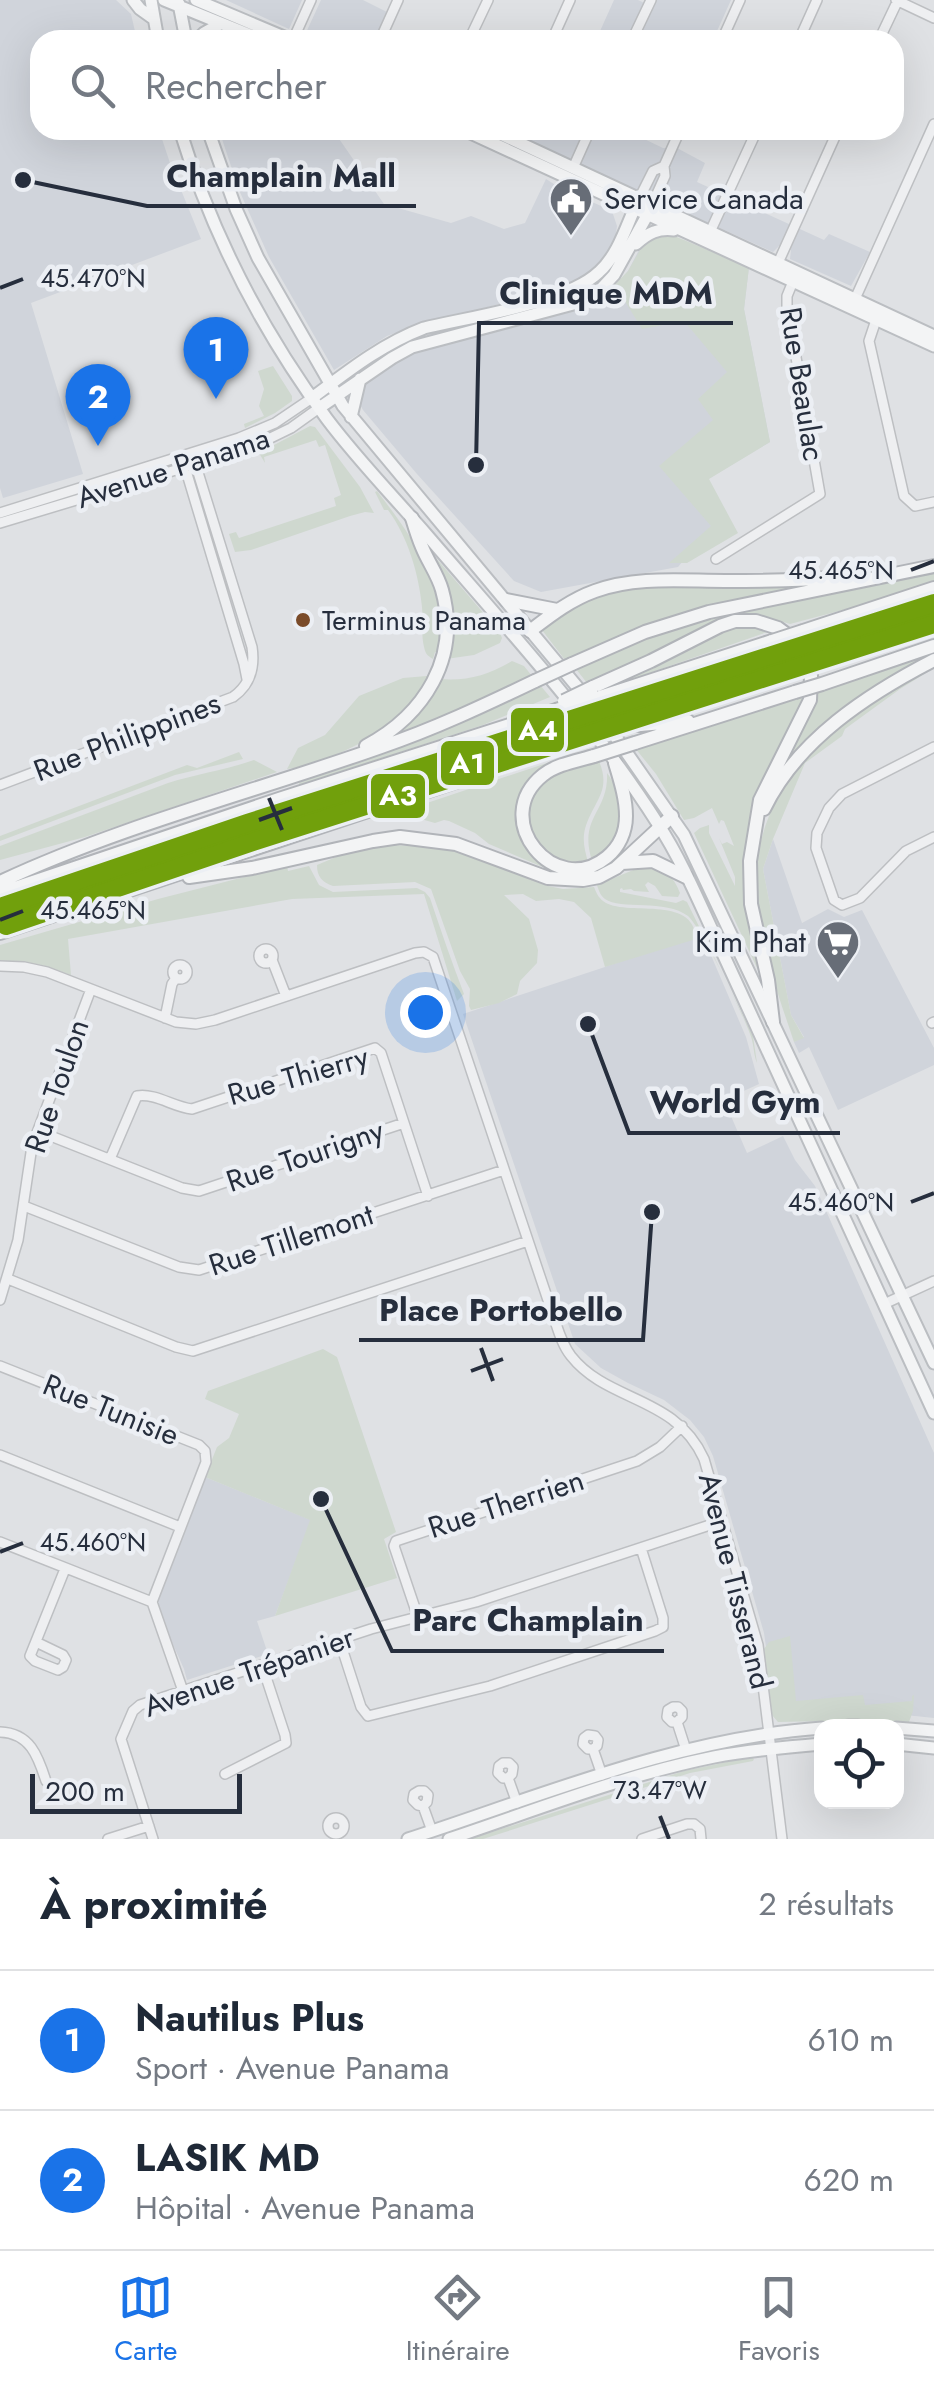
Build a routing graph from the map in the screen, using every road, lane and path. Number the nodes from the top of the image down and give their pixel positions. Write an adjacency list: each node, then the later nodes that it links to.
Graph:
1 (133, 0): 15 (main road)
2 (151, 0): 15 (main road)
3 (164, 0): 13 (main road)
4 (312, 0): 22 (street)
5 (398, 0): 23 (street)
6 (488, 0): 24 (street)
7 (570, 0): 25 (street)
8 (651, 0): 26 (street)
9 (740, 0): 27 (street)
10 (817, 0): 28 (street)
11 (897, 0): 14 (street); 29 (street)
12 (200, 1): 21 (main road)
13 (179, 3): 16 (main road); 18 (main road)
14 (934, 18)
15 (154, 19): 17 (main road)
16 (220, 24): 19 (main road); 20 (main road)
17 (156, 30)
18 (184, 30)
19 (208, 30)
20 (236, 30)
21 (268, 30)
22 (297, 30)
23 (384, 30)
24 (474, 30)
25 (556, 30)
26 (637, 30)
27 (726, 30)
28 (804, 30)
29 (884, 30)
30 (934, 124): 49 (street)
31 (183, 140): 54 (main road)
32 (211, 140): 53 (main road)
33 (486, 140): 41 (main road)
34 (521, 140): 40 (main road)
35 (586, 140): 40 (street)
36 (676, 140): 39 (street)
37 (752, 140): 45 (street)
38 (833, 140): 47 (street)
39 (664, 166): 42 (street); 43 (street)
40 (573, 168): 42 (main road)
41 (609, 197): 42 (main road); 46 (main road)
42 (637, 204): 43 (main road); 46 (main road)
43 (650, 210): 44 (main road); 45 (main road); 46 (main road)
44 (686, 232): 46 (main road); 48 (main road)
45 (710, 232): 47 (main road)
46 (621, 252): 52 (main road); 53 (main road)
47 (778, 263): 48 (main road)
48 (795, 277): 49 (main road); 50 (main road); 61 (street, Rue Beaulac)
49 (855, 299): 50 (main road)
50 (878, 315): 51 (main road); 57 (street)
51 (932, 337)
52 (360, 379): 53 (main road); 55 (main road)
53 (333, 390): 54 (main road, Avenue Panama); 55 (main road)
54 (316, 403): 56 (street, Avenue Panama); 59 (main road)
55 (351, 417): 65 (main road)
56 (188, 460): 58 (street, Avenue Panama); 60 (street, Avenue Panama); 78 (street, Rue Philippines)
57 (934, 502)
58 (0, 513)
59 (412, 518): 69 (main road); 77 (highway)
60 (0, 523)
61 (716, 559)
62 (934, 566): 63 (highway)
63 (890, 575): 66 (highway); 77 (highway, bridge)
64 (934, 588): 72 (highway, bridge)
65 (506, 600): 66 (highway); 68 (main road)
66 (557, 610): 68 (highway)
67 (934, 622): 74 (highway, bridge)
68 (530, 631): 69 (main road); 79 (main road)
69 (517, 640): 76 (main road)
70 (934, 646): 73 (highway, bridge)
71 (934, 660): 82 (highway)
72 (597, 692): 82 (highway); 87 (highway, bridge)
73 (720, 716): 74 (highway); 76 (highway, bridge)
74 (623, 726): 85 (highway, bridge)
75 (934, 747): 81 (street)
76 (615, 763): 80 (main road)
77 (322, 767): 86 (highway)
78 (0, 786)
79 (672, 816): 80 (highway); 95 (main road)
80 (660, 827): 83 (highway); 84 (main road)
81 (934, 837)
82 (752, 844): 95 (highway)
83 (622, 863): 84 (highway); 85 (highway)
84 (686, 877): 107 (main road)
85 (157, 880): 88 (highway)
86 (0, 882)
87 (0, 894)
88 (0, 934)
89 (272, 960): 93 (street)
90 (0, 966): 92 (street, Avenue Tisserand)
91 (176, 978): 94 (street)
92 (91, 989): 94 (street, Avenue Tisserand); 97 (street, Rue Toulon)
93 (286, 996): 94 (street, Avenue Tisserand); 99 (street, Avenue Tisserand)
94 (165, 1018)
95 (773, 1022): 105 (main road)
96 (404, 1123): 98 (street, Rue Tourigny); 98 (street, Rue Thierry); 100 (street, Rue Thierry)
97 (38, 1131): 98 (street, Rue Tourigny); 101 (street, Rue Toulon)
98 (110, 1159)
99 (504, 1170): 100 (street, Rue Tillemont); 102 (street, Avenue Tisserand)
100 (428, 1196): 101 (street, Rue Tillemont)
101 (24, 1206): 103 (street, Rue Toulon)
102 (528, 1241): 103 (street); 111 (street, Avenue Tisserand)
103 (8, 1279): 106 (street, Rue Toulon)
104 (934, 1281): 105 (street)
105 (902, 1296): 107 (street); 108 (main road)
106 (0, 1300)
107 (884, 1304): 110 (main road)
108 (934, 1363)
109 (0, 1366): 114 (street, Rue Tunisie)
110 (934, 1413)
111 (682, 1426): 113 (street, Avenue Tisserand); 119 (street, Rue Therrien)
112 (0, 1456): 114 (street)
113 (722, 1521): 116 (street, Avenue Trépanier); 129 (street, Avenue Tisserand)
114 (180, 1528): 118 (street, Rue Tunisie)
115 (0, 1542): 117 (street)
116 (641, 1548): 119 (street, Avenue Trépanier); 120 (street)
117 (65, 1569): 118 (street); 121 (street)
118 (152, 1602): 123 (street)
119 (418, 1618): 120 (street, Avenue Trépanier)
120 (339, 1639): 122 (street, Avenue Trépanier)
121 (36, 1642)
122 (262, 1664): 123 (street, Avenue Trépanier); 136 (street)
123 (183, 1690): 142 (street, Avenue Trépanier)
124 (677, 1722): 135 (street)
125 (814, 1729): 129 (main road)
126 (904, 1729): 127 (main road)
127 (934, 1731)
128 (0, 1732): 139 (street)
129 (770, 1734): 132 (street, Avenue Tisserand); 135 (main road)
130 (814, 1745): 132 (main road)
131 (904, 1745): 133 (main road)
132 (771, 1748): 147 (main road); 150 (street, Avenue Tisserand)
133 (934, 1748)
134 (593, 1750): 137 (street)
135 (686, 1750): 137 (main road)
136 (224, 1774)
137 (602, 1775): 140 (main road)
138 (508, 1778): 140 (street)
139 (46, 1781)
140 (517, 1803): 143 (main road)
141 (423, 1806): 143 (street)
142 (149, 1826): 144 (street); 145 (street, Avenue Trépanier)
143 (432, 1831): 146 (main road)
144 (108, 1839)
145 (153, 1839)
146 (408, 1839)
147 (449, 1839)
148 (642, 1839): 149 (street)
149 (701, 1839)
150 (782, 1839)

